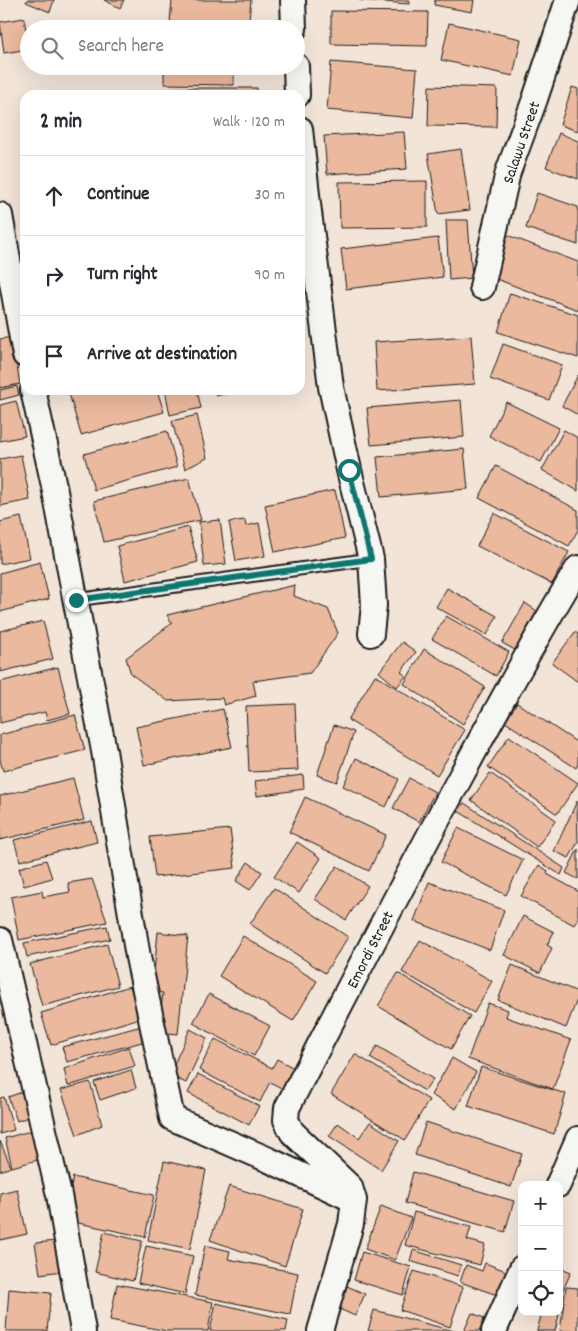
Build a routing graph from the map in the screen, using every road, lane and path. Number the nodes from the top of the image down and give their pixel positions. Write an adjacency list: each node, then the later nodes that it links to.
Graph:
1 (293, 0): 3 (street)
2 (568, 0): 8 (street, Salawu Street)
3 (294, 20)
4 (296, 75): 5 (street)
5 (297, 90)
6 (305, 176): 11 (street)
7 (0, 215): 9 (street)
8 (482, 287)
9 (20, 327)
10 (34, 395): 13 (street)
11 (371, 559): 13 (lane); 14 (street)
12 (578, 568): 18 (street, Emordi Street)
13 (76, 600): 18 (street)
14 (371, 634)
15 (0, 940): 20 (street)
16 (578, 1141): 17 (street)
17 (560, 1181)
18 (354, 1200): 21 (street)
19 (521, 1271): 22 (street)
20 (83, 1331)
21 (320, 1331)
22 (494, 1331)

